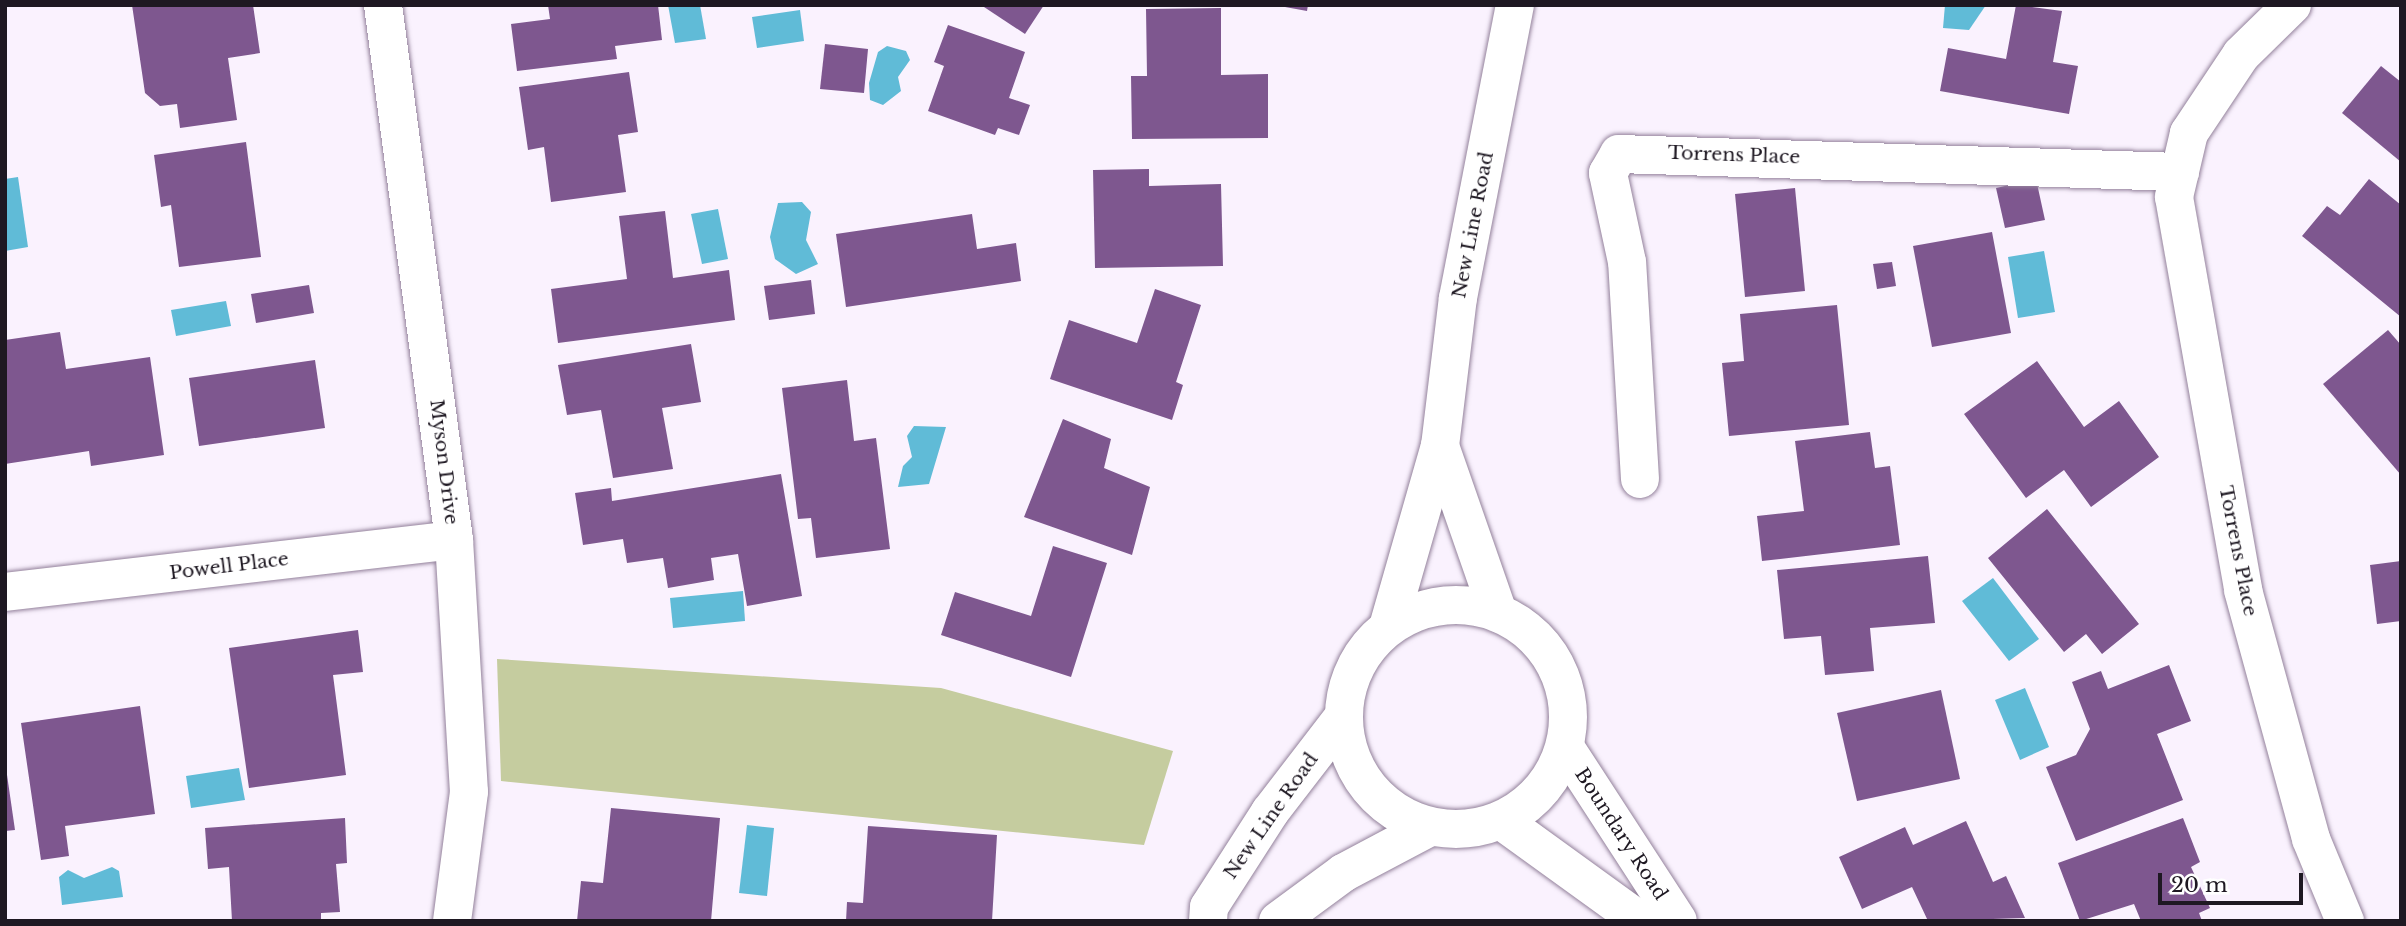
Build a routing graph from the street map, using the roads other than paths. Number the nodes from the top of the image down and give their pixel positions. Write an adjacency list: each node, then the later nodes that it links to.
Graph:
1 (383, 5): 7 (street, Myson Drive)
2 (1515, 5): 5 (street, New Line Road)
3 (2291, 5): 4 (street, Torrens Place)
4 (2180, 172): 6 (street, Torrens Place); 20 (street, Torrens Place)
5 (1440, 446): 9 (street, New Line Road); 10 (street, New Line Road)
6 (1640, 479)
7 (454, 540): 8 (street, Powell Place); 15 (street, Myson Drive)
8 (5, 592)
9 (1498, 613): 10 (street); 12 (street)
10 (1388, 627): 11 (street)
11 (1344, 716): 14 (street); 16 (street, New Line Road)
12 (1565, 747): 13 (street); 19 (street, Boundary Road)
13 (1502, 821): 14 (street); 18 (street, Boundary Road)
14 (1430, 827): 17 (street)
15 (452, 921)
16 (1208, 921)
17 (1278, 921)
18 (1640, 921)
19 (1678, 921)
20 (2345, 921)

